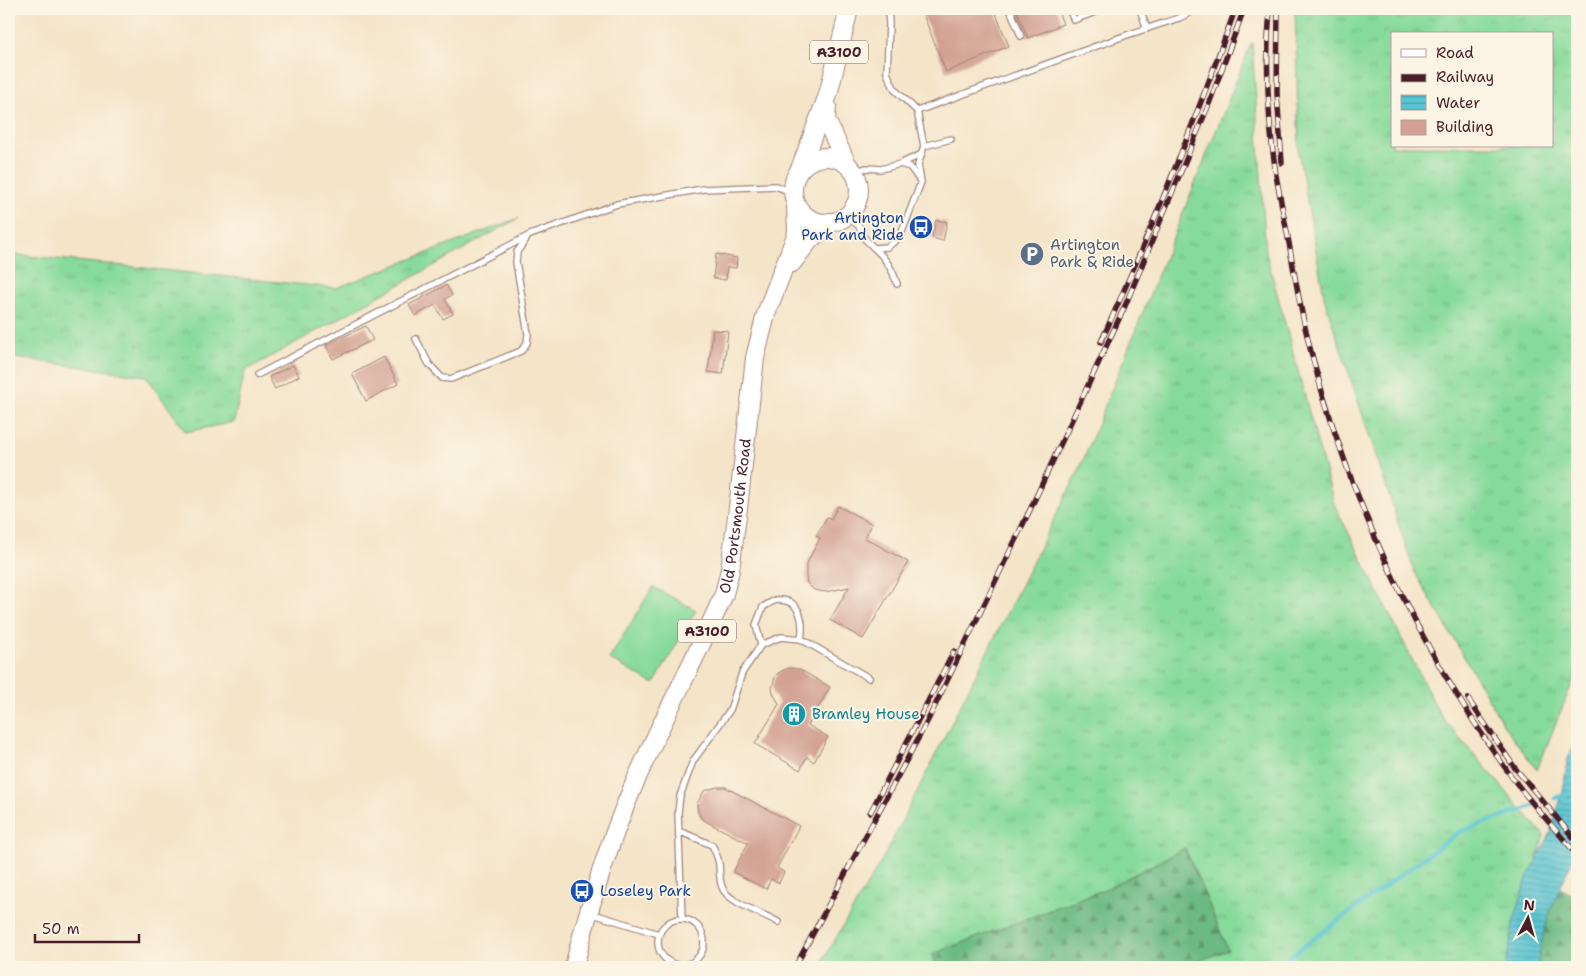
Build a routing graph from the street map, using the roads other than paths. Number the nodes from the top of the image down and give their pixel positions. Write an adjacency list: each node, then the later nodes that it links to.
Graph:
1 (848, 9): 11 (main road, A3100)
2 (888, 9): 12 (lane)
3 (1010, 9): 10 (lane)
4 (1069, 9): 5 (lane)
5 (1103, 9)
6 (1140, 9): 9 (lane)
7 (1198, 9): 8 (lane)
8 (1190, 10): 9 (lane)
9 (1147, 29): 12 (lane)
10 (1020, 36)
11 (828, 96): 17 (main road, A3100); 18 (main road, A3100)
12 (917, 112): 14 (lane)
13 (951, 139): 14 (lane)
14 (924, 146): 15 (lane)
15 (920, 155): 16 (lane); 19 (lane)
16 (900, 164): 17 (lane); 19 (lane)
17 (851, 168): 18 (main road); 21 (main road)
18 (800, 169): 20 (main road)
19 (921, 182): 23 (lane)
20 (794, 199): 21 (main road); 22 (lane); 24 (main road, Old Portsmouth Road / A3100)
21 (835, 221): 23 (lane); 24 (main road, Old Portsmouth Road / A3100)
22 (530, 235): 26 (lane); 27 (lane)
23 (874, 248): 25 (lane)
24 (780, 279): 32 (main road, Old Portsmouth Road / A3100)
25 (897, 284)
26 (416, 339)
27 (257, 375)
28 (801, 639): 29 (lane); 29 (lane); 30 (lane)
29 (761, 645): 31 (lane)
30 (870, 678)
31 (679, 831): 33 (lane); 34 (lane)
32 (588, 912): 35 (lane); 37 (main road, Old Portsmouth Road / A3100)
33 (682, 920): 35 (lane); 36 (lane)
34 (778, 922)
35 (659, 934): 36 (lane)
36 (676, 966)
37 (574, 967)

